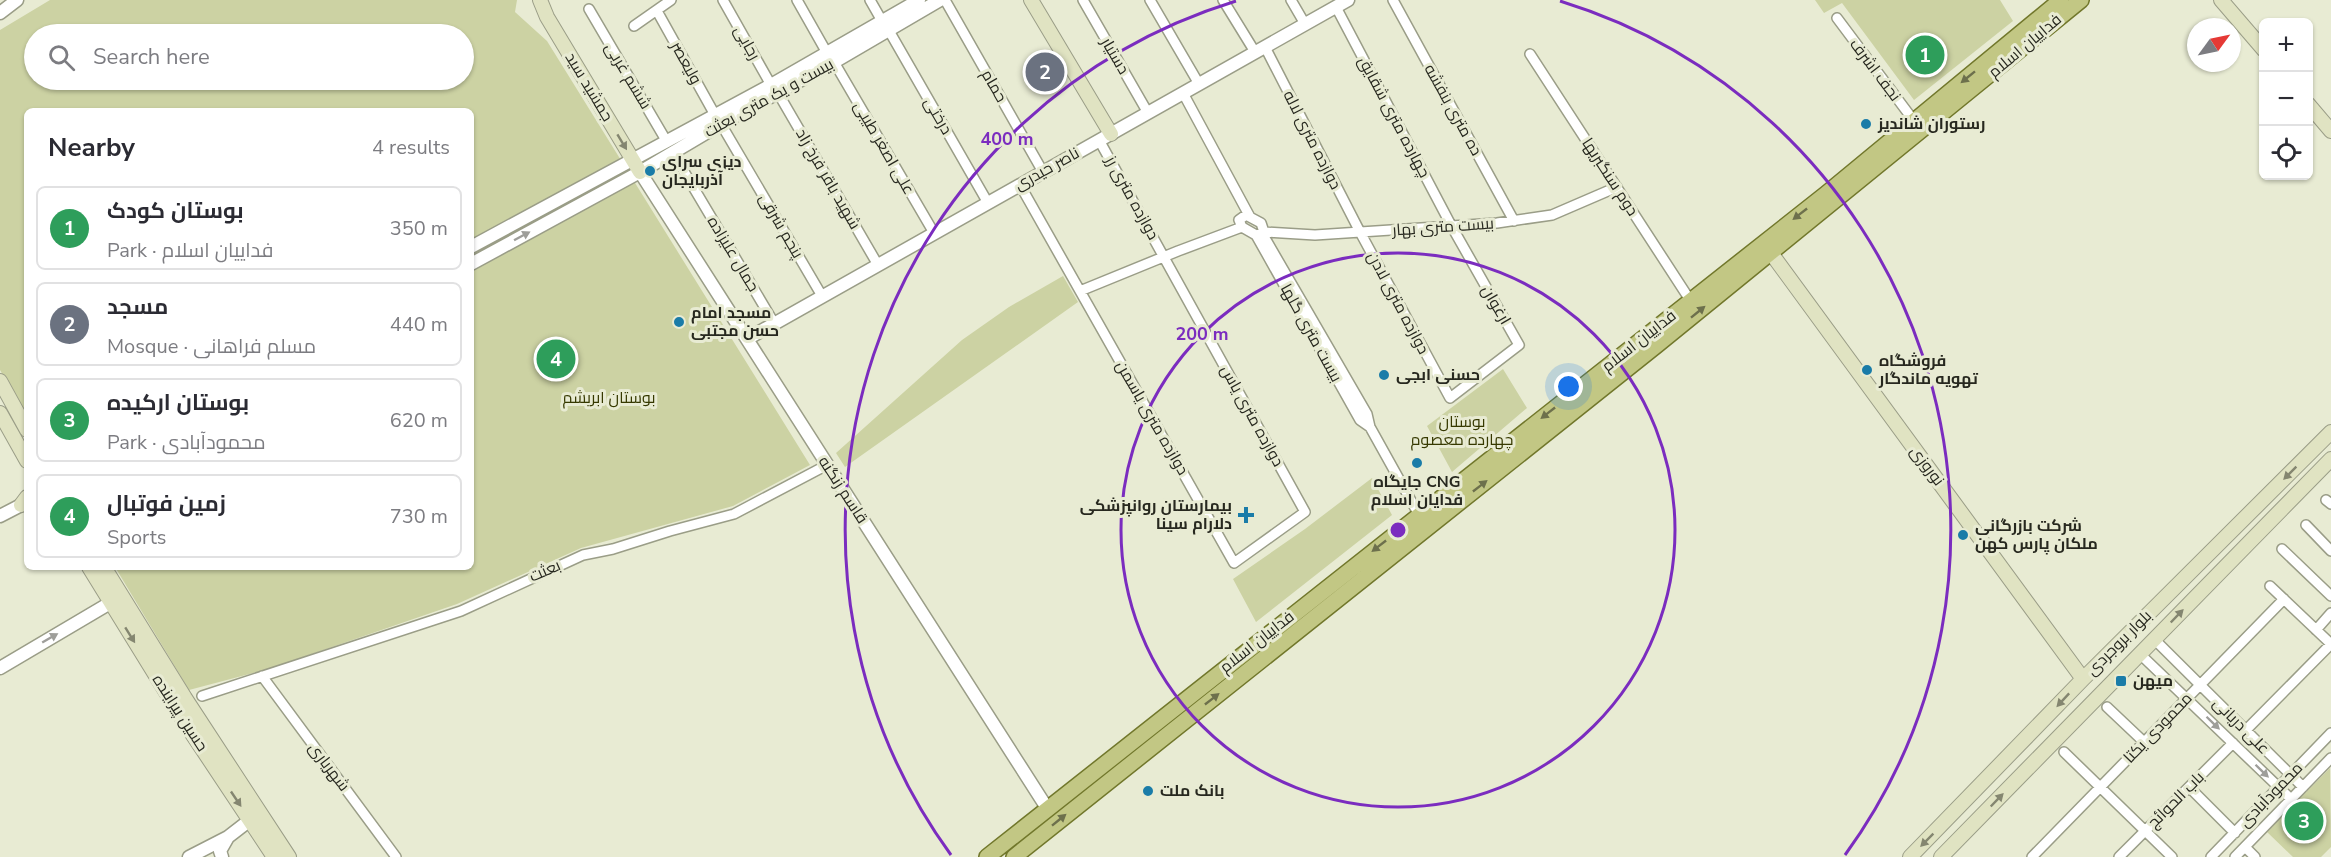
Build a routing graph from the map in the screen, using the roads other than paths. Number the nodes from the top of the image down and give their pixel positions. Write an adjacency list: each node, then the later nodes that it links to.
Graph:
1 (540, 0): 42 (main road, جمشید سید, one-way to 42)
2 (671, 0): 22 (street)
3 (723, 0): 33 (street, رجایی)
4 (797, 0): 31 (street, علی اصغر طیبی)
5 (870, 0): 26 (street, درختی)
6 (919, 0): 26 (street, بیست و یک متری بعثت)
7 (939, 0): 26 (street, بیست و یک متری بعثت)
8 (945, 0): 43 (street, حمام)
9 (1031, 0): 40 (main road)
10 (1083, 0): 36 (street, دستیار)
11 (1150, 0): 32 (street)
12 (1223, 0): 29 (street, دوازده متری لاله)
13 (1292, 0): 25 (street)
14 (1348, 0): 20 (street, ناصر حیدری)
15 (1393, 0): 48 (street, ده متری بنفشه)
16 (2061, 0): 38 (main road, فداییان اسلام, one-way to 38)
17 (2081, 0): 55 (main road, فداییان اسلام)
18 (2221, 0): 28 (main road)
19 (9, 4): 23 (street)
20 (1336, 7): 25 (street, ناصر حیدری); 50 (street, چهارده متری شقایق)
21 (589, 9): 41 (street, ششم غربی)
22 (657, 11): 27 (street); 37 (street, ولیعصر)
23 (0, 13)
24 (1837, 18): 38 (street, نجف اشرف)
25 (1305, 24): 29 (street, ناصر حیدری)
26 (885, 25): 31 (street, بیست و یک متری بعثت); 46 (street, درختی)
27 (634, 26)
28 (2259, 44)
29 (1260, 50): 32 (street, ناصر حیدری); 51 (street, دوازده متری لاله)
30 (1530, 54): 45 (street, دوم سنگبریها)
31 (830, 57): 33 (street, بیست و یک متری بعثت); 52 (street, علی اصغر طیبی)
32 (1199, 84): 34 (street, ناصر حیدری)
33 (774, 89): 37 (street, بیست و یک متری بعثت); 58 (street, شهید باقر فرخ زاد)
34 (1183, 93): 36 (street, ناصر حیدری); 47 (street)
35 (2313, 110): 39 (main road)
36 (1148, 113): 40 (street, ناصر حیدری)
37 (718, 119): 41 (street, بیست و یک متری بعثت); 60 (street, پنجم شرقی)
38 (1914, 122): 61 (main road, فداییان اسلام, one-way to 61)
39 (2331, 131)
40 (1105, 137): 43 (street, ناصر حیدری); 56 (street, دوازده متری رز)
41 (670, 148): 42 (street, بیست و یک متری بعثت); 62 (street, جمال علیزاده)
42 (637, 166): 54 (street, بیست و یک متری بعثت); 57 (street, بیست و یک متری بعثت, one-way to 42); 63 (street, قاسم زنگنه)
43 (1043, 172): 44 (street, ناصر حیدری)
44 (1020, 185): 46 (street, ناصر حیدری); 59 (street)
45 (1617, 187): 48 (street, بیست متری بهار); 61 (street, دوم سنگبریها)
46 (988, 202): 52 (street, ناصر حیدری)
47 (1250, 217): 49 (street); 53 (street, بیست متری گلها)
48 (1514, 221): 50 (street, بیست متری بهار)
49 (1242, 227): 53 (street); 56 (street)
50 (1452, 227): 51 (street, بیست متری بهار); 64 (street, ارغوان)
51 (1360, 232): 53 (street, بیست متری بهار); 64 (street, دوازده متری لادن)
52 (934, 233): 58 (street, ناصر حیدری)
53 (1261, 233): 74 (street, بیست متری گلها)
54 (474, 246)
55 (1771, 254): 92 (main road, نوروزی); 121 (main road, فداییان اسلام, one-way to 55)
56 (1164, 257): 59 (street); 73 (street, دوازده متری یاس)
57 (474, 262)
58 (878, 265): 60 (street, ناصر حیدری)
59 (1080, 291): 73 (street, دوازده متری یاسمن)
60 (822, 296): 62 (street, ناصر حیدری)
61 (1690, 300): 74 (main road, فداییان اسلام, one-way to 74)
62 (774, 323): 63 (street, ناصر حیدری)
63 (747, 339): 71 (street, قاسم زنگنه)
64 (1484, 372)
65 (0, 381): 67 (main road)
66 (0, 413): 69 (main road)
67 (24, 425)
68 (2331, 432): 92 (main road, بلوار بروجردی, one-way to 92)
69 (24, 456)
70 (2331, 459): 87 (main road, بلوار بروجردی, one-way to 70)
71 (827, 465): 91 (street, بعثت); 109 (street, قاسم زنگنه)
72 (24, 502): 75 (street)
73 (1305, 512)
74 (1419, 514): 109 (main road, فداییان اسلام, one-way to 109)
75 (0, 516)
76 (2306, 525): 78 (street)
77 (2282, 549): 82 (street)
78 (2331, 551)
79 (91, 570): 84 (main road, حسین پیراینده)
80 (106, 570): 118 (main road, حسین پیراینده)
81 (2270, 586): 83 (street)
82 (2331, 596)
83 (2284, 599): 86 (street); 93 (street, محمودی یکتا)
84 (110, 603): 90 (street, one-way to 84); 110 (main road, حسین پیراینده, one-way to 110)
85 (2331, 613): 86 (street)
86 (2316, 630): 88 (street)
87 (2154, 639): 89 (main road, بلوار بروجردی); 93 (street, علی دریانی)
88 (2331, 644): 97 (street)
89 (2140, 654): 95 (street); 123 (main road, بلوار بروجردی, one-way to 89)
90 (0, 668)
91 (262, 676): 94 (street, بعثت); 119 (street, شهریاری)
92 (2083, 679): 122 (main road, بلوار بروجردی, one-way to 122)
93 (2200, 685): 95 (street, محمودی یکتا); 97 (street, علی دریانی)
94 (202, 696)
95 (2187, 698): 99 (street, محمودی یکتا); 100 (street, one-way to 100)
96 (2107, 707): 99 (street)
97 (2246, 730): 103 (street, علی دریانی)
98 (2331, 734): 103 (street, محمودآبادی)
99 (2144, 742): 104 (street, محمودی یکتا)
100 (2233, 743): 105 (street, باب الحوائج); 106 (street, one-way to 106)
101 (2064, 752): 104 (street)
102 (2330, 762): 107 (street, محمودآبادی)
103 (2291, 775): 106 (street, محمودآبادی); 107 (street, علی دریانی)
104 (2100, 787): 111 (street); 124 (street, محمودی یکتا)
105 (2189, 787): 111 (street, باب الحوائج); 112 (street)
106 (2279, 787): 108 (street); 112 (street, محمودآبادی)
107 (2303, 787): 108 (street, محمودآبادی)
108 (2291, 799): 114 (street, محمودآبادی)
109 (1047, 808): 120 (main road, فداییان اسلام)
110 (250, 820): 113 (street); 117 (main road, حسین پیراینده)
111 (2145, 831): 125 (street, باب الحوائج); 126 (street)
112 (2235, 833): 127 (street, محمودآبادی)
113 (228, 837): 115 (street); 116 (street)
114 (2245, 847): 128 (street, محمودآبادی); 129 (street)
115 (189, 857)
116 (222, 857)
117 (274, 857)
118 (289, 857)
119 (396, 857)
120 (987, 857)
121 (1014, 857)
122 (1910, 857)
123 (1941, 857)
124 (2032, 857)
125 (2119, 857)
126 (2172, 857)
127 (2211, 857)
128 (2235, 857)
129 (2256, 857)

